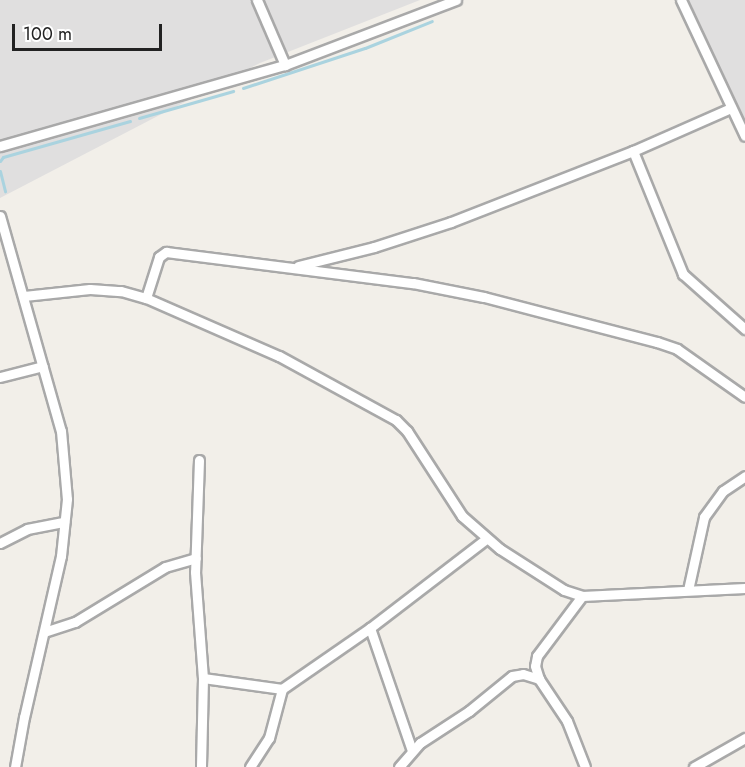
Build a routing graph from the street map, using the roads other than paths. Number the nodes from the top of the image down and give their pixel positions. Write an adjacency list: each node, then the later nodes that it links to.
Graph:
1 (257, 0): 4 (street)
2 (456, 0): 4 (street)
3 (681, 0): 5 (street)
4 (285, 65): 7 (street)
5 (731, 108): 6 (street); 8 (street)
6 (744, 131)
7 (0, 146)
8 (633, 151): 10 (street); 13 (street)
9 (0, 216): 11 (street)
10 (293, 268): 12 (street); 16 (street)
11 (24, 296): 12 (street); 14 (street)
12 (146, 298): 20 (street)
13 (745, 329)
14 (43, 366): 15 (street); 19 (street)
15 (0, 377)
16 (745, 397)
17 (199, 460): 22 (street)
18 (745, 476): 24 (street)
19 (64, 522): 21 (street); 27 (street)
20 (486, 540): 25 (street); 26 (street)
21 (0, 543)
22 (196, 558): 27 (street); 28 (street)
23 (745, 588): 24 (street)
24 (688, 590): 25 (street)
25 (582, 596): 29 (street)
26 (370, 628): 30 (street); 32 (street)
27 (44, 632): 33 (street)
28 (203, 678): 30 (street); 34 (street)
29 (539, 679): 32 (street); 37 (street)
30 (282, 689): 35 (street)
31 (745, 738): 38 (street)
32 (412, 751): 36 (street)
33 (14, 766)
34 (201, 767)
35 (250, 767)
36 (399, 767)
37 (585, 767)
38 (694, 767)

